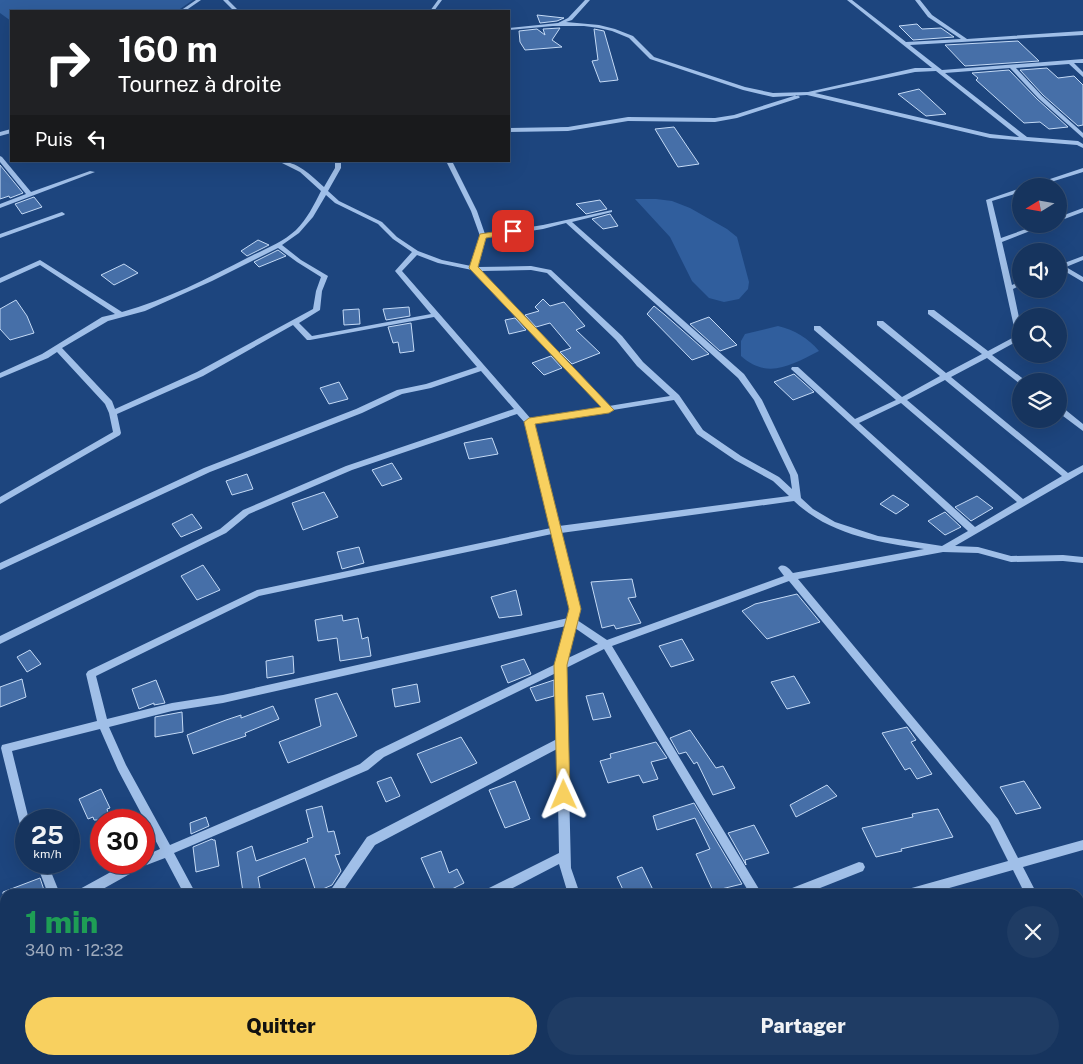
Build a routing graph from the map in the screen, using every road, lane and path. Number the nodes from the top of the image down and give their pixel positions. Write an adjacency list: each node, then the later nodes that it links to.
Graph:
1 (199, 0): 6 (street)
2 (225, 0): 7 (street)
3 (588, 0): 8 (street)
4 (849, 0): 12 (street)
5 (917, 0): 11 (street)
6 (184, 10)
7 (236, 10)
8 (553, 24): 9 (street); 18 (street)
9 (510, 29)
10 (1083, 33): 11 (street)
11 (966, 40): 12 (street)
12 (904, 44): 16 (street)
13 (1069, 61): 14 (street); 15 (street); 17 (street)
14 (1083, 61)
15 (1011, 66): 16 (street); 20 (street)
16 (938, 70): 18 (street); 21 (street)
17 (1083, 75)
18 (807, 93): 19 (street); 21 (street)
19 (510, 130)
20 (1083, 136)
21 (1027, 139): 22 (street)
22 (1081, 143)
23 (0, 158): 32 (street)
24 (286, 162): 30 (street)
25 (338, 162): 30 (street)
26 (450, 162): 41 (street)
27 (1083, 170): 29 (street)
28 (92, 172): 32 (street)
29 (1058, 178)
30 (324, 192): 43 (street); 44 (street)
31 (1012, 193): 42 (street)
32 (30, 195): 33 (street)
33 (0, 206)
34 (1083, 210): 37 (street)
35 (610, 211): 38 (street)
36 (62, 214): 40 (street)
37 (1068, 216)
38 (568, 222): 41 (street); 77 (street)
39 (1020, 233): 42 (street)
40 (0, 236)
41 (483, 236): 47 (street)
42 (998, 241): 51 (street)
43 (278, 245): 53 (street); 55 (street)
44 (416, 252): 47 (street); 54 (street)
45 (1083, 258): 46 (street)
46 (1067, 264)
47 (474, 268): 66 (street); 69 (street)
48 (1067, 271): 49 (street)
49 (1083, 280)
50 (0, 281): 53 (street)
51 (1010, 288): 59 (street)
52 (931, 312): 59 (street)
53 (121, 314): 58 (street)
54 (436, 315): 55 (street); 61 (street)
55 (294, 322): 70 (street)
56 (880, 323): 65 (street)
57 (817, 328): 67 (street)
58 (58, 348): 64 (street); 70 (street)
59 (986, 354): 63 (street); 65 (street)
60 (0, 368): 64 (street)
61 (483, 368): 68 (street); 84 (street)
62 (795, 369): 73 (street)
63 (1012, 374)
64 (3, 376)
65 (944, 376): 67 (street); 76 (street)
66 (676, 397): 69 (street); 77 (street)
67 (902, 400): 73 (street); 79 (street)
68 (520, 410): 72 (street); 88 (street)
69 (609, 410): 72 (street)
70 (113, 413): 78 (street)
71 (1067, 415): 74 (street)
72 (529, 422): 80 (street)
73 (854, 422): 81 (street)
74 (1083, 428)
75 (1083, 468): 76 (street)
76 (1068, 477): 79 (street)
77 (797, 498): 80 (street); 82 (street)
78 (0, 501)
79 (1023, 503): 81 (street)
80 (556, 530): 87 (street); 91 (street)
81 (974, 531): 82 (street)
82 (943, 549): 83 (street); 86 (street)
83 (1083, 560)
84 (0, 567)
85 (783, 568): 86 (street)
86 (791, 577): 89 (street); 99 (street)
87 (572, 621): 89 (street); 90 (street); 91 (street)
88 (0, 640)
89 (606, 644): 90 (street); 109 (street)
90 (561, 665): 92 (street); 96 (street)
91 (103, 724): 93 (street); 96 (street)
92 (562, 742): 98 (street); 106 (street)
93 (3, 749): 94 (street)
94 (20, 809)
95 (1083, 845): 99 (street)
96 (166, 850): 97 (street); 105 (street)
97 (155, 856)
98 (565, 856): 107 (street); 108 (street)
99 (1016, 865): 111 (street); 112 (street)
100 (859, 867): 110 (street)
101 (46, 874): 103 (street)
102 (120, 874): 104 (street)
103 (52, 889)
104 (91, 889)
105 (187, 889)
106 (337, 889)
107 (499, 889)
108 (572, 889)
109 (753, 889)
110 (804, 889)
111 (927, 889)
112 (1028, 889)

